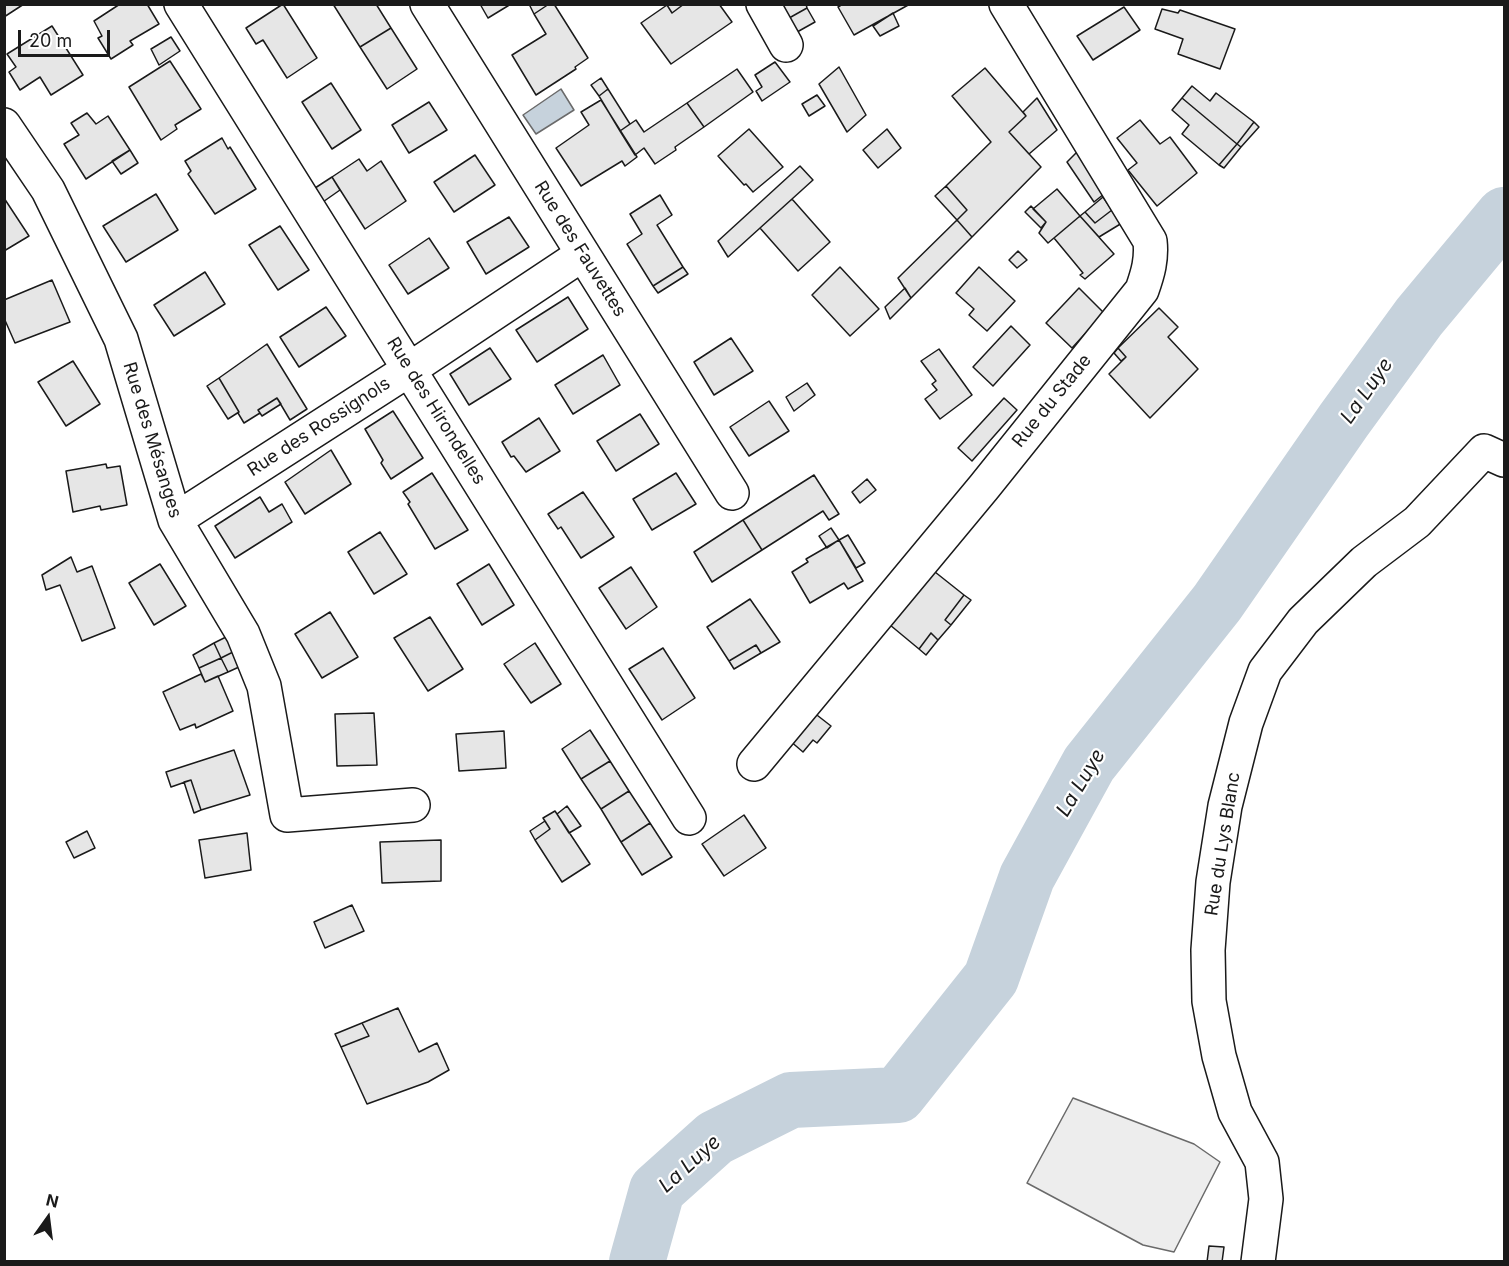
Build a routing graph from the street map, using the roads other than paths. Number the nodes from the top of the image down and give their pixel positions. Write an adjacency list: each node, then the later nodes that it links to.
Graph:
1 (181, 4): 8 (street, Rue des Hirondelles)
2 (427, 4): 7 (street, Rue des Fauvettes)
3 (763, 4): 5 (street)
4 (1006, 4): 12 (street, Rue du Stade)
5 (786, 45)
6 (4, 125): 11 (street, Rue des Mésanges)
7 (583, 254): 8 (street, Rue des Rossignols); 10 (street, Rue des Fauvettes)
8 (410, 369): 11 (street, Rue des Rossignols); 14 (street, Rue des Hirondelles)
9 (1504, 460): 15 (street, Rue du Lys Blanc)
10 (732, 494)
11 (175, 520): 13 (street, Rue des Mésanges)
12 (754, 764)
13 (413, 805)
14 (689, 818)
15 (1258, 1262)

